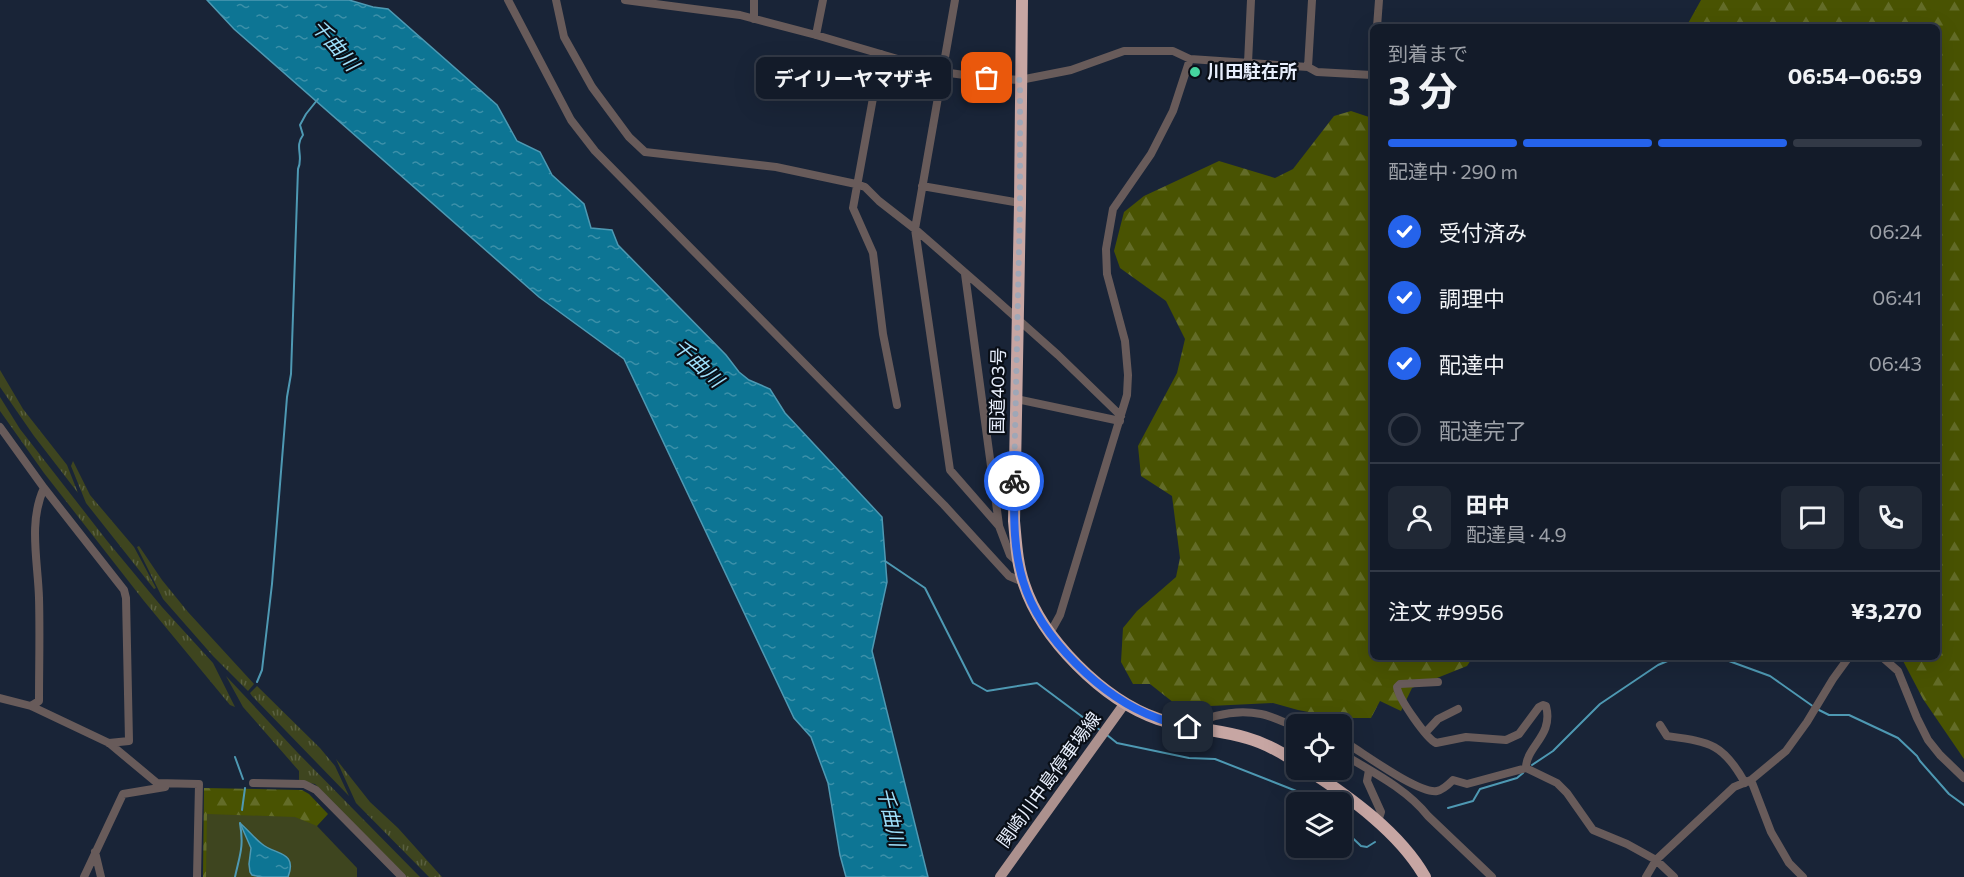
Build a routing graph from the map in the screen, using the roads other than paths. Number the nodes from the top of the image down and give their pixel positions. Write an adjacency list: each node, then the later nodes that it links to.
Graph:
1 (508, 0): 34 (street)
2 (556, 0): 21 (street)
3 (625, 0): 11 (street)
4 (754, 0): 11 (street)
5 (823, 0): 13 (street)
6 (955, 0): 18 (street)
7 (1022, 0): 20 (highway, 国道403号)
8 (1251, 0): 16 (street)
9 (1312, 0): 17 (street)
10 (1379, 0): 12 (street)
11 (754, 19): 13 (street)
12 (1377, 24)
13 (816, 35): 14 (street)
14 (881, 54): 18 (street); 21 (street)
15 (1190, 59): 16 (street); 20 (street); 29 (street)
16 (1248, 63): 17 (street)
17 (1308, 67): 19 (street)
18 (942, 72): 20 (street); 22 (street)
19 (1370, 75)
20 (1020, 80): 23 (highway, 国道403号)
21 (856, 184): 24 (street); 28 (street)
22 (922, 186): 23 (street); 24 (street)
23 (1020, 203): 26 (highway, 国道403号)
24 (915, 229): 25 (street); 32 (street)
25 (965, 274): 26 (street); 32 (street)
26 (1017, 318): 27 (highway, 国道403号); 29 (street)
27 (1016, 399): 29 (street); 33 (highway, 国道403号)
28 (897, 405)
29 (1120, 418): 36 (street)
30 (0, 427): 31 (street)
31 (44, 488): 42 (street); 49 (street)
32 (999, 525): 33 (street)
33 (1018, 562): 34 (highway, 国道403号)
34 (1023, 582): 35 (highway, 国道403号)
35 (1036, 613): 36 (street); 37 (highway, 国道403号)
36 (1059, 618): 37 (street)
37 (1050, 633): 43 (highway, 国道403号)
38 (1847, 660): 57 (street)
39 (1885, 660): 55 (street)
40 (1438, 682): 48 (street)
41 (1, 699): 42 (street)
42 (31, 706): 49 (street)
43 (1122, 708): 47 (highway, 国道403号); 67 (main road, 関崎川中島停車場線)
44 (1458, 709): 48 (street)
45 (1286, 723): 47 (street)
46 (1660, 725): 57 (street)
47 (1188, 727): 51 (highway, 国道403号)
48 (1426, 732): 53 (street)
49 (109, 743): 58 (street)
50 (1352, 747): 53 (street)
51 (1286, 755)
52 (1352, 760): 54 (street)
53 (1526, 768): 62 (street)
54 (1369, 770): 60 (street); 69 (street)
55 (1964, 778)
56 (1324, 780): 60 (highway)
57 (1748, 781): 62 (street); 72 (street)
58 (184, 783): 61 (street); 65 (street)
59 (253, 783): 66 (street)
60 (1378, 821): 68 (highway)
61 (95, 852): 63 (street); 64 (street)
62 (1656, 860): 70 (street); 71 (street)
63 (84, 877)
64 (101, 877)
65 (197, 877)
66 (402, 877)
67 (1000, 877)
68 (1425, 877)
69 (1492, 877)
70 (1646, 877)
71 (1674, 877)
72 (1803, 877)

